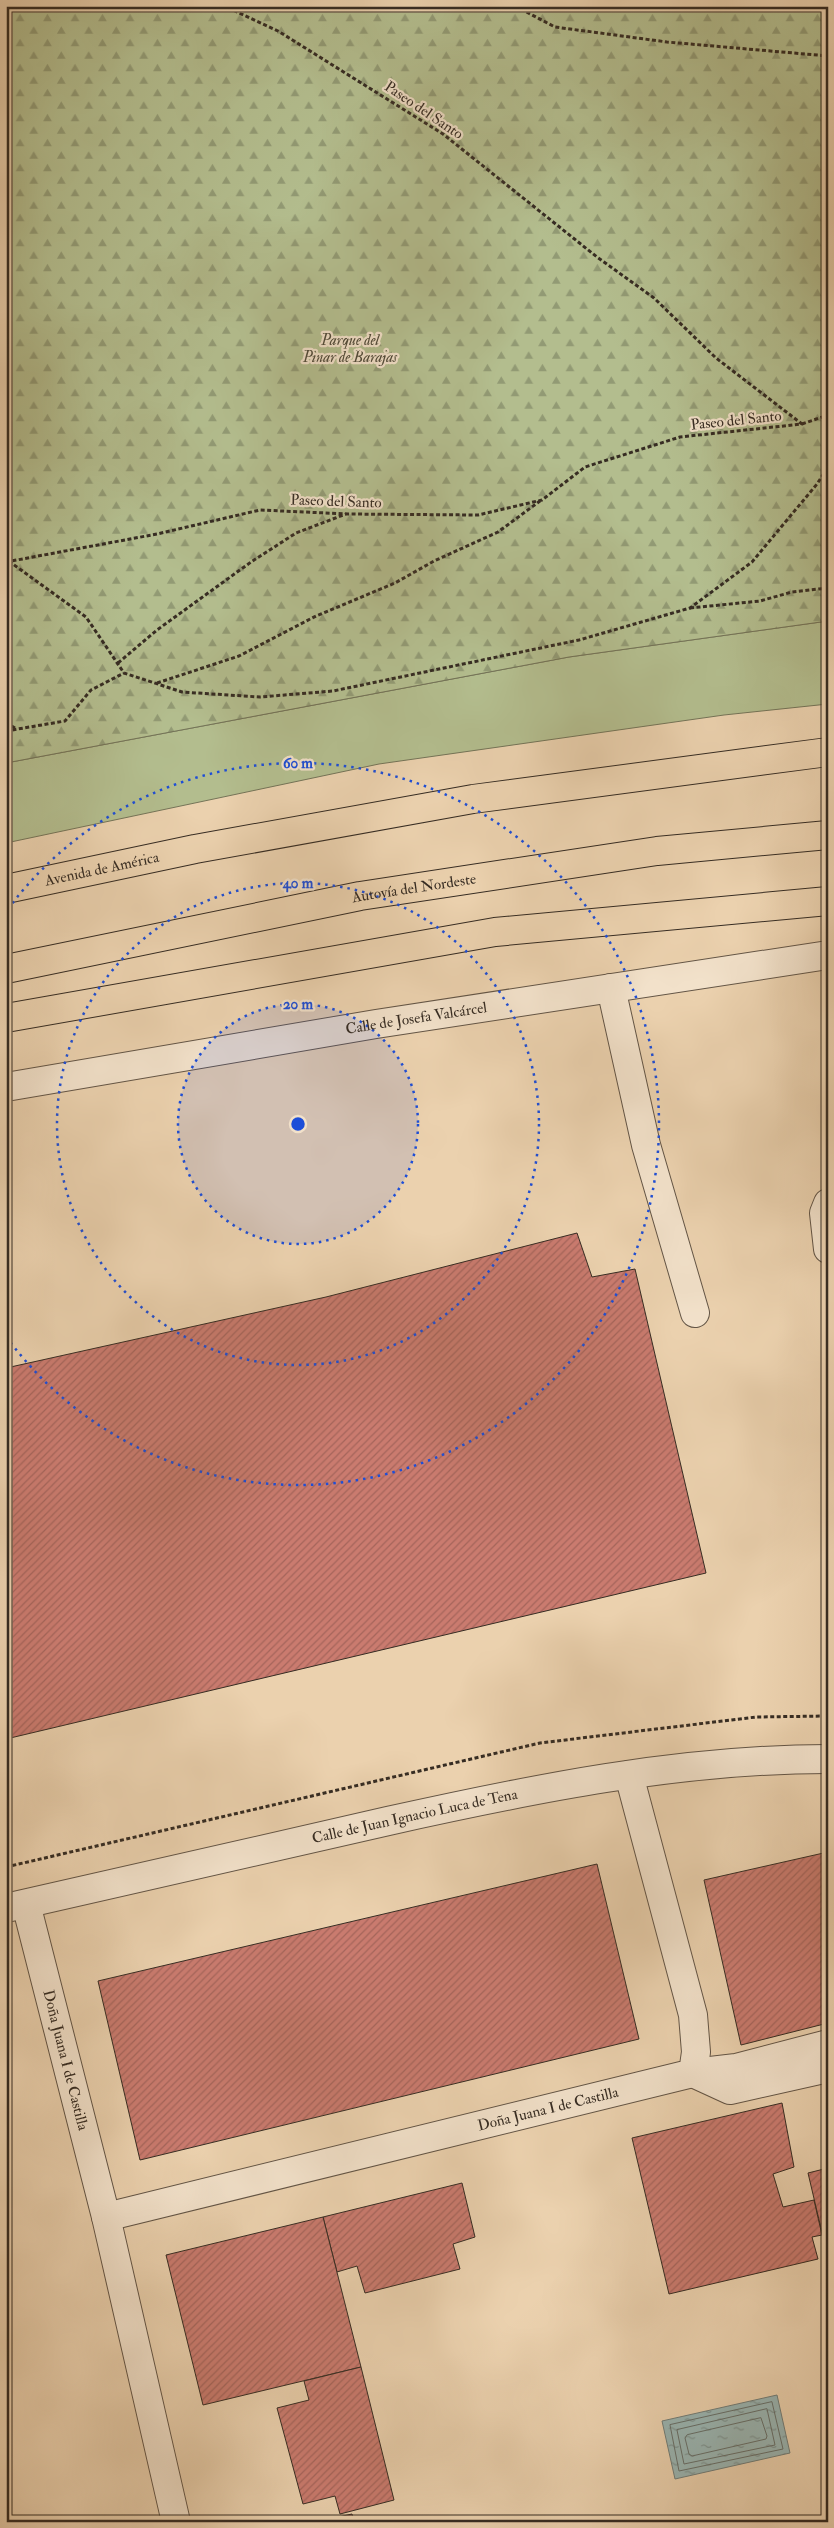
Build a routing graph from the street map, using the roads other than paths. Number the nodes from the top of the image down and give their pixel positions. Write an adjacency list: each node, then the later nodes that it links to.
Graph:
1 (828, 752): 3 (highway, Avenida de América)
2 (828, 835): 6 (highway, Autovía del Nordeste)
3 (6, 889)
4 (828, 901): 8 (highway)
5 (828, 955): 7 (street, Calle de Josefa Valcárcel)
6 (6, 969)
7 (611, 988): 9 (street, Calle de Josefa Valcárcel); 12 (street)
8 (6, 1018)
9 (6, 1087)
10 (828, 1203): 11 (street)
11 (828, 1249)
12 (695, 1313)
13 (828, 1759): 14 (street, Calle de Juan Ignacio Luca de Tena)
14 (629, 1775): 15 (street, Calle de Juan Ignacio Luca de Tena); 18 (street)
15 (16, 1906): 19 (street, Doña Juana I de Castilla)
16 (828, 2044): 18 (street, Doña Juana I de Castilla)
17 (828, 2068): 18 (street)
18 (693, 2073): 19 (street, Doña Juana I de Castilla)
19 (106, 2217): 20 (street, Doña Juana I de Castilla)
20 (176, 2522)

